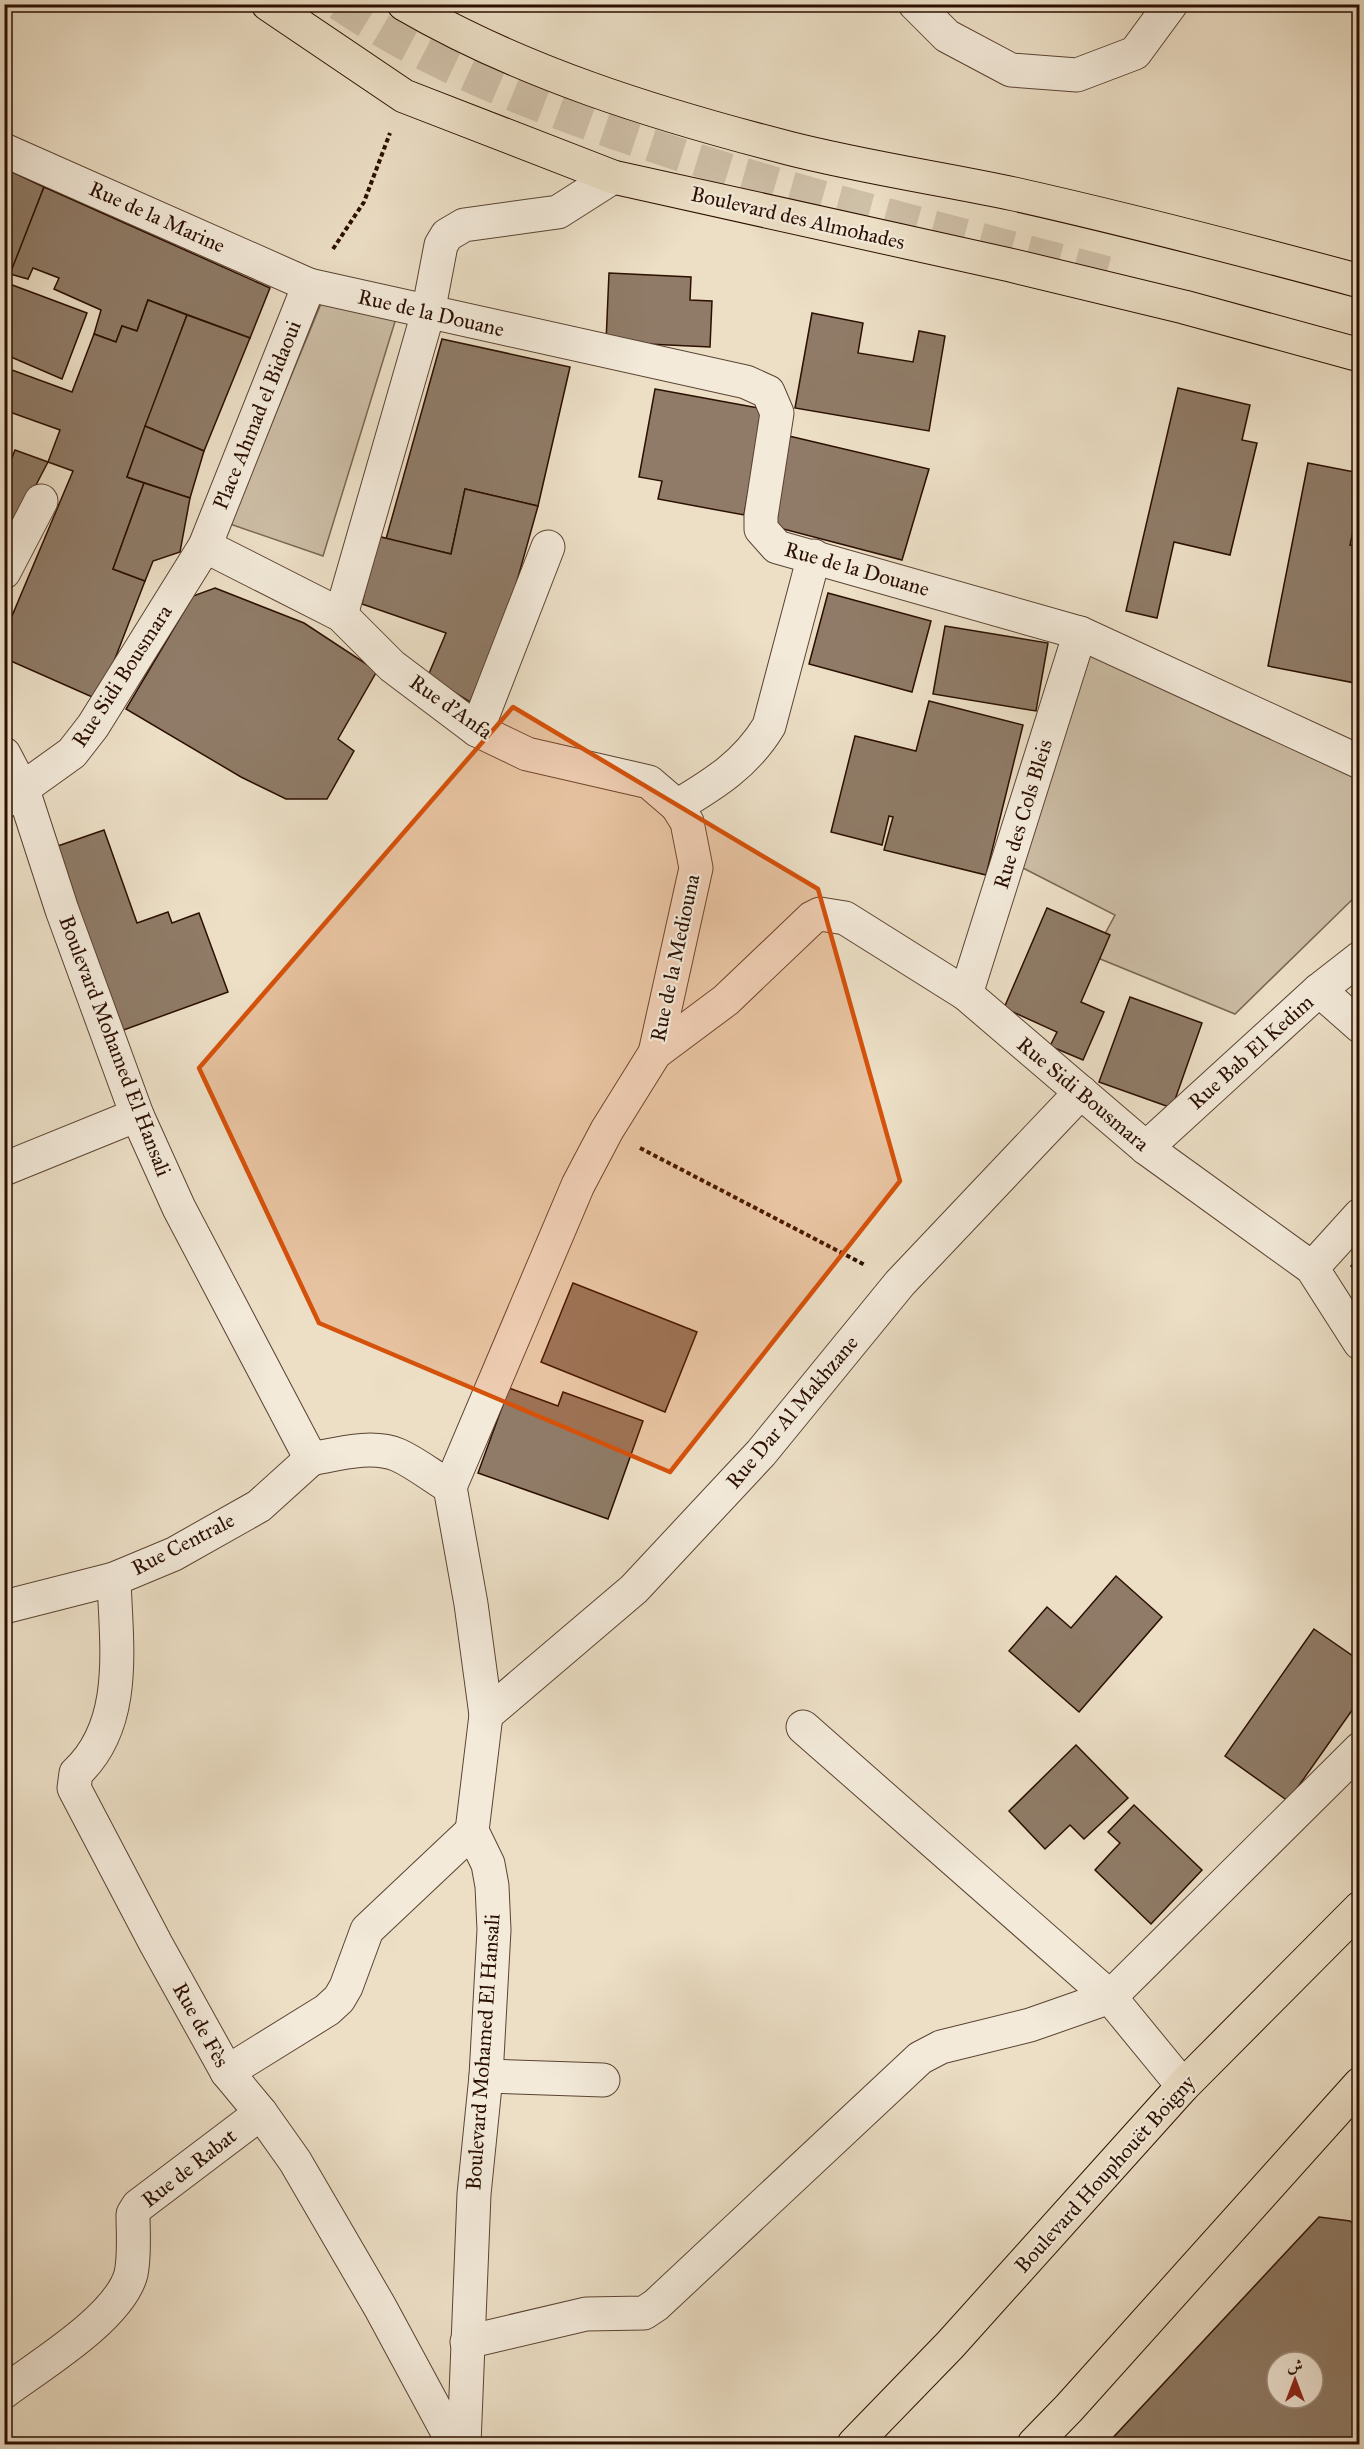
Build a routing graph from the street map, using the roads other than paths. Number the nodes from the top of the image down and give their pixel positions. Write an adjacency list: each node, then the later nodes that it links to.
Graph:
1 (268, 4): 5 (main road, Boulevard des Almohades)
2 (404, 4): 8 (main road)
3 (915, 4): 4 (street)
4 (1171, 4)
5 (306, 15): 7 (main road, Boulevard des Almohades)
6 (4, 150): 9 (street, Rue de la Marine)
7 (614, 177): 10 (street); 11 (main road, Boulevard des Almohades)
8 (1359, 281)
9 (309, 285): 10 (street, Rue de la Douane); 13 (street, Place Ahmad el Bidaoui)
10 (428, 313): 15 (street, Rue de la Douane); 17 (street)
11 (1359, 355)
12 (41, 501): 16 (street)
13 (205, 546): 17 (street, Rue d'Anfa); 22 (street, Rue Sidi Bousmara)
14 (548, 548): 19 (street)
15 (814, 556): 18 (street, Rue de la Douane); 23 (street)
16 (4, 572)
17 (341, 615): 19 (street, Rue d'Anfa)
18 (1080, 633): 21 (street, Rue de la Douane); 27 (street, Rue des Cols Bleis)
19 (477, 730): 23 (street, Rue d'Anfa)
20 (4, 754): 22 (street, Boulevard Mohamed El Hansali)
21 (1359, 762)
22 (14, 795): 31 (street, Boulevard Mohamed El Hansali)
23 (677, 806): 29 (street, Rue de la Mediouna)
24 (779, 951): 27 (street, Rue Sidi Bousmara); 29 (street, Rue de la Mediouna)
25 (1359, 958): 26 (street, Rue Bab El Kedim)
26 (1319, 990): 28 (street); 32 (street, Rue Bab El Kedim)
27 (966, 994): 30 (street, Rue Sidi Bousmara)
28 (1359, 1026)
29 (655, 1053): 38 (street, Rue de la Mediouna)
30 (1081, 1092): 32 (street, Rue Sidi Bousmara); 41 (street, Rue Dar Al Makhzane)
31 (137, 1115): 33 (street); 37 (street, Boulevard Mohamed El Hansali)
32 (1146, 1148): 35 (street, Rue Sidi Bousmara)
33 (4, 1169)
34 (1359, 1215): 35 (street)
35 (1312, 1268): 36 (street, Rue Sidi Bousmara)
36 (1359, 1343)
37 (311, 1459): 38 (street); 39 (street, Rue Centrale)
38 (450, 1487): 41 (street)
39 (114, 1579): 40 (street, Rue Centrale); 47 (street, Rue de Fès)
40 (4, 1607)
41 (486, 1715): 44 (street)
42 (803, 1728): 46 (street)
43 (1359, 1749): 46 (street)
44 (472, 1831): 47 (street); 48 (street, Boulevard Mohamed El Hansali)
45 (1359, 1908): 51 (main road, Boulevard Houphouët Boigny)
46 (1110, 1997): 51 (street); 53 (street)
47 (227, 2072): 52 (street, Rue de Fès)
48 (486, 2076): 49 (street); 53 (street, Boulevard Mohamed El Hansali)
49 (603, 2080)
50 (1359, 2084): 58 (main road)
51 (1183, 2086): 57 (main road, Boulevard Houphouët Boigny)
52 (261, 2113): 54 (street, Rue de Rabat); 55 (street, Rue de Fès)
53 (467, 2342): 56 (street, Boulevard Mohamed El Hansali)
54 (4, 2391)
55 (454, 2445)
56 (464, 2445)
57 (854, 2445)
58 (1034, 2445)

